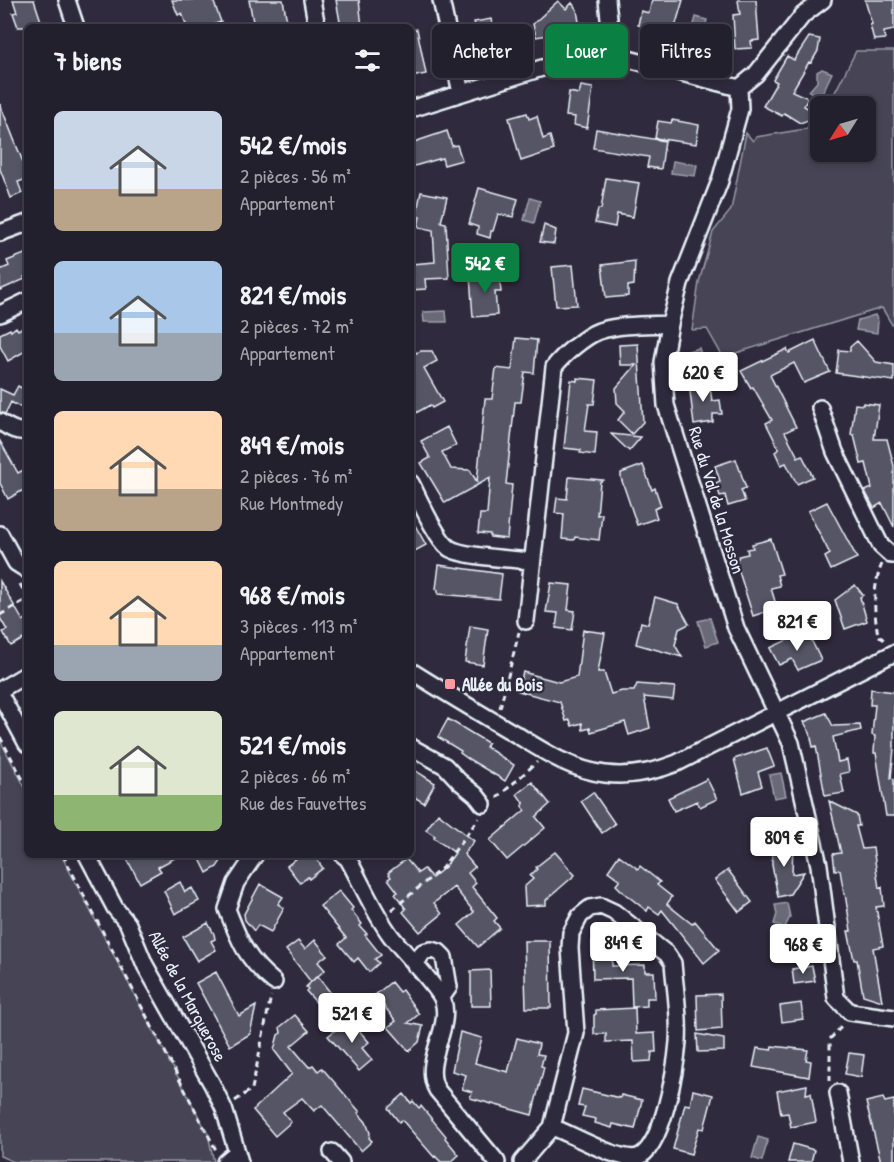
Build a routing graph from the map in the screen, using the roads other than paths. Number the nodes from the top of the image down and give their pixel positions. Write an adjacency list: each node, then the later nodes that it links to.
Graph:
1 (67, 0): 6 (street)
2 (312, 0): 7 (street)
3 (441, 0): 12 (street)
4 (607, 0): 8 (street)
5 (823, 0): 11 (street)
6 (75, 24)
7 (316, 24)
8 (610, 24)
9 (628, 59): 11 (street)
10 (545, 67): 12 (street)
11 (739, 88): 18 (street, Rue du Val de la Mosson)
12 (461, 93): 13 (street)
13 (414, 108)
14 (24, 224): 15 (street)
15 (0, 233)
16 (24, 303): 17 (street)
17 (0, 314)
18 (670, 324): 25 (street); 32 (street, Rue du Val de la Mosson)
19 (820, 408): 24 (street)
20 (0, 422): 21 (street)
21 (24, 431)
22 (414, 489): 25 (street)
23 (0, 534): 26 (street)
24 (890, 553)
25 (532, 561): 27 (street)
26 (24, 568)
27 (526, 621)
28 (894, 654): 32 (street)
29 (414, 673): 32 (street)
30 (24, 676): 31 (street)
31 (0, 692): 33 (street)
32 (777, 713): 42 (street, Rue du Val de la Mosson)
33 (24, 738)
34 (414, 749): 35 (street)
35 (483, 804)
36 (89, 858): 45 (street, Allée de la Marquerose)
37 (253, 858): 40 (street)
38 (347, 858): 39 (street)
39 (415, 965): 41 (street); 41 (street)
40 (274, 982)
41 (442, 997): 46 (street)
42 (894, 1018)
43 (838, 1093): 48 (street)
44 (552, 1127): 44 (street); 47 (street)
45 (230, 1157)
46 (497, 1162)
47 (522, 1162)
48 (851, 1162)

